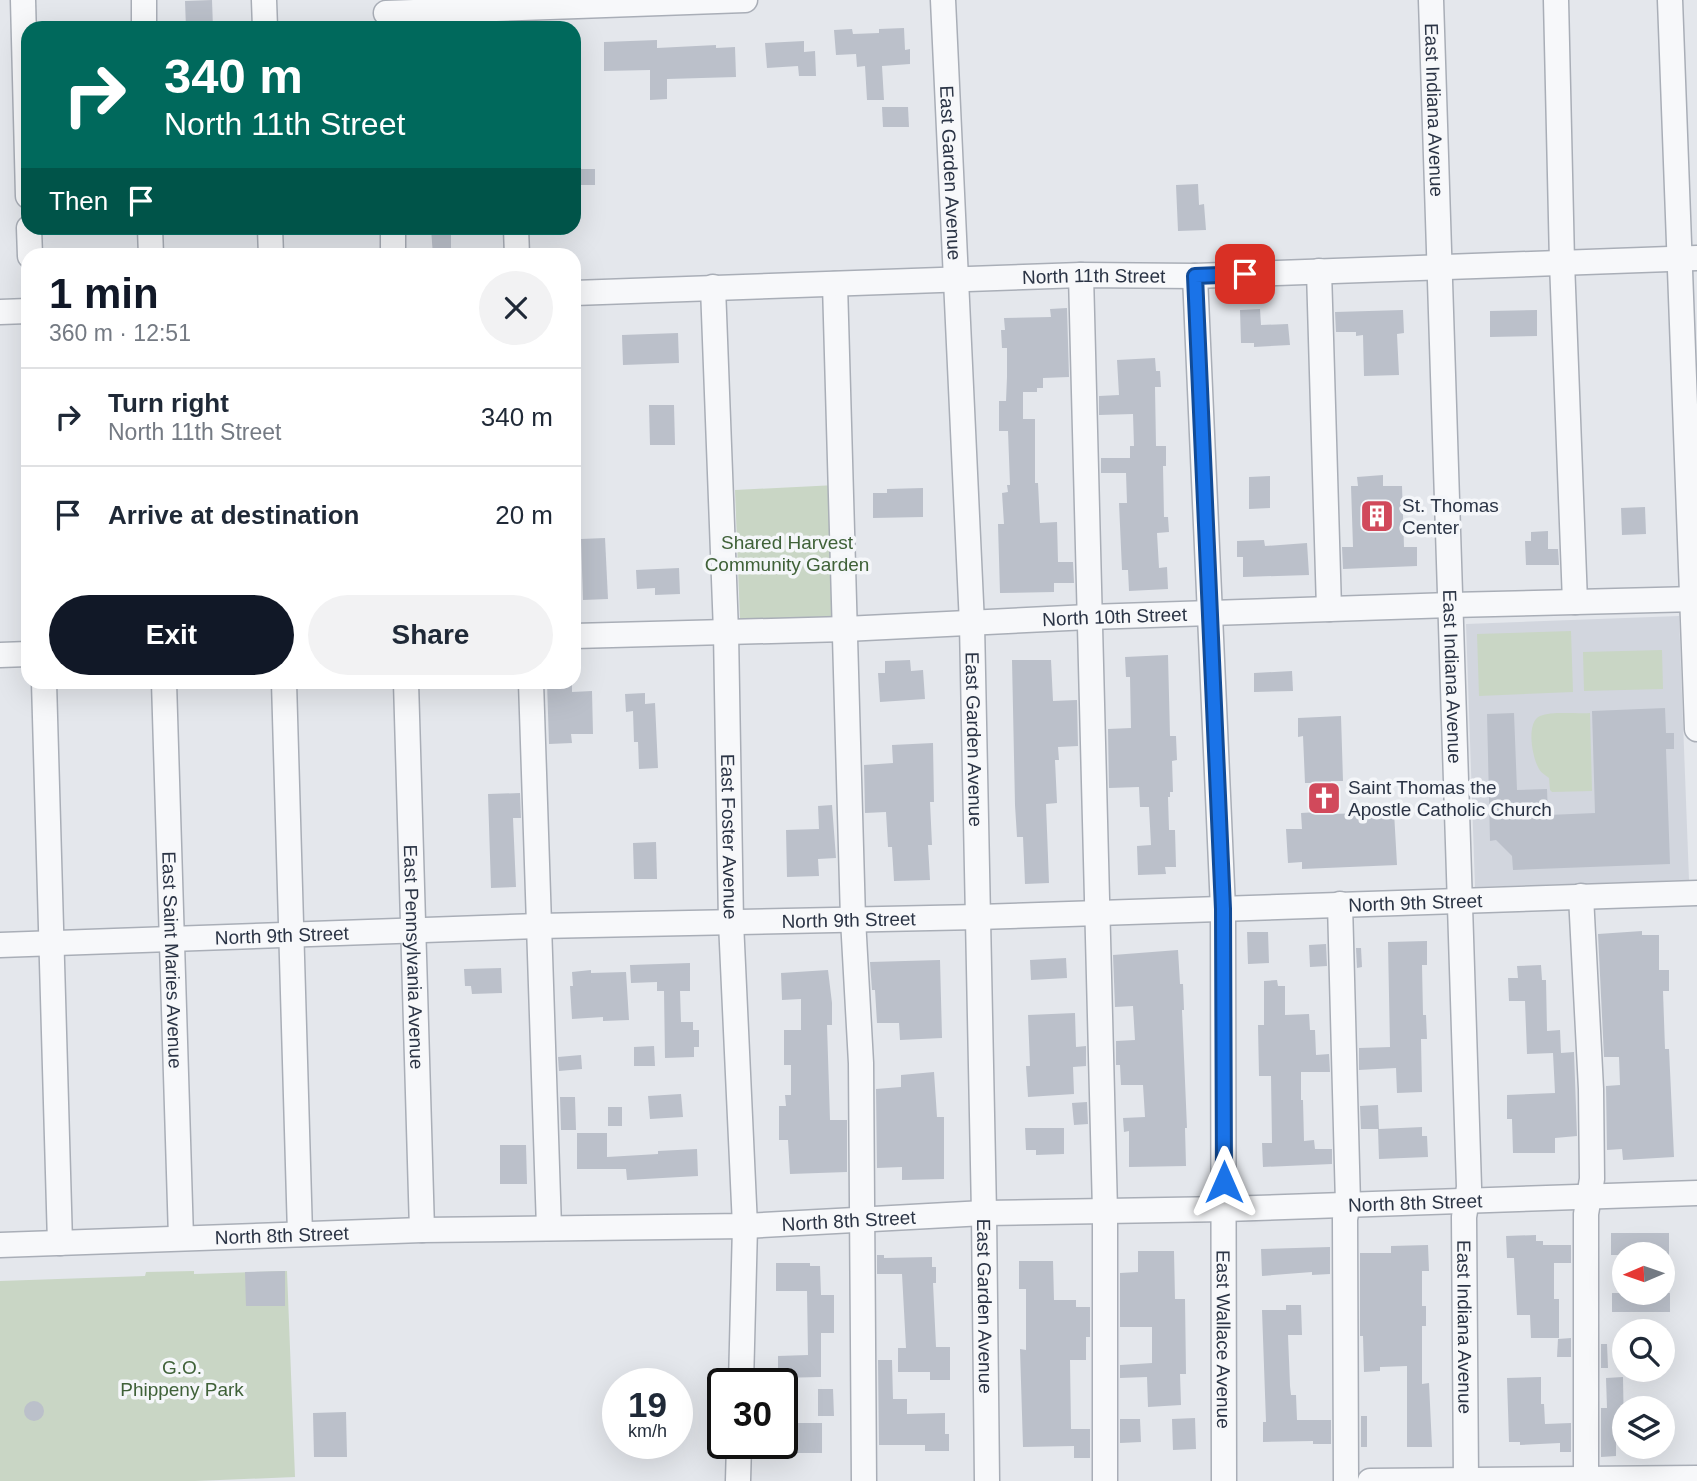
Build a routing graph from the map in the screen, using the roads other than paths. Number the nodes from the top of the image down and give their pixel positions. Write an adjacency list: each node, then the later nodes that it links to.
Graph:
1 (23, 0): 12 (street)
2 (144, 0): 13 (street)
3 (264, 0): 14 (street)
4 (745, 0): 9 (street)
5 (943, 0): 21 (street, East Garden Avenue)
6 (1431, 0): 17 (street, East Indiana Avenue)
7 (1556, 0): 16 (street)
8 (1671, 0): 15 (street)
9 (682, 1): 10 (street)
10 (509, 12): 11 (street)
11 (386, 14)
12 (24, 21)
13 (144, 21)
14 (265, 21)
15 (1689, 259): 16 (street, North 11th Street); 27 (street)
16 (1562, 262): 17 (street, North 11th Street); 28 (street)
17 (1439, 266): 18 (street, North 11th Street); 29 (street, East Indiana Avenue)
18 (1319, 271): 20 (street, North 11th Street); 30 (street)
19 (1081, 275): 20 (street, North 11th Street); 21 (street, North 11th Street); 32 (street)
20 (1195, 276): 31 (street, East Wallace Avenue)
21 (957, 279): 22 (street, North 11th Street); 33 (street, East Garden Avenue)
22 (835, 284): 23 (street, North 11th Street); 34 (street)
23 (713, 288): 24 (street, North 11th Street); 35 (street, East Foster Avenue)
24 (581, 293)
25 (21, 312): 26 (street)
26 (0, 313)
27 (1694, 599): 28 (street, North 10th Street); 44 (street)
28 (1575, 602): 29 (street, North 10th Street)
29 (1451, 605): 30 (street, North 10th Street); 47 (street, East Indiana Avenue)
30 (1329, 609): 31 (street, North 10th Street)
31 (1208, 614): 32 (street, North 10th Street); 49 (street, East Wallace Avenue)
32 (1089, 617): 33 (street, North 10th Street); 50 (street)
33 (972, 624): 34 (street, North 10th Street); 51 (street, East Garden Avenue)
34 (845, 629): 35 (street, North 10th Street); 52 (street)
35 (726, 632): 36 (street, North 10th Street); 53 (street, East Foster Avenue)
36 (581, 636)
37 (21, 654): 38 (street)
38 (0, 655)
39 (44, 689): 58 (street)
40 (164, 689): 57 (street, East Saint Maries Avenue)
41 (284, 689): 56 (street)
42 (406, 689): 55 (street, East Pennsylvania Avenue)
43 (531, 689): 54 (street)
44 (1697, 729)
45 (1697, 893): 46 (street, North 9th Street)
46 (1581, 896): 47 (street, North 9th Street); 61 (street)
47 (1460, 901): 48 (street, North 9th Street); 62 (street, East Indiana Avenue)
48 (1340, 904): 49 (street, North 9th Street); 63 (street)
49 (1223, 909): 50 (street, North 9th Street); 64 (street, East Wallace Avenue)
50 (1098, 913): 51 (street, North 9th Street); 65 (street)
51 (978, 917): 52 (street, North 9th Street); 66 (street, East Garden Avenue)
52 (853, 919): 53 (street, North 9th Street); 67 (street)
53 (731, 922): 54 (street, North 9th Street); 68 (street, East Foster Avenue)
54 (539, 926): 55 (street, North 9th Street); 69 (street)
55 (413, 932): 56 (street, North 9th Street); 70 (street, East Pennsylvania Avenue)
56 (291, 935): 57 (street, North 9th Street); 71 (street)
57 (171, 938): 58 (street, North 9th Street); 72 (street, East Saint Maries Avenue)
58 (50, 943): 59 (street, North 9th Street); 73 (street)
59 (0, 945)
60 (1697, 1193): 61 (street, North 8th Street)
61 (1589, 1195): 62 (street, North 8th Street); 79 (street)
62 (1467, 1201): 63 (street, North 8th Street); 78 (street, East Indiana Avenue)
63 (1348, 1204): 64 (street, North 8th Street); 85 (street)
64 (1225, 1209): 65 (street, North 8th Street); 84 (street, East Wallace Avenue)
65 (1105, 1211): 66 (street, North 8th Street); 83 (street)
66 (984, 1213): 67 (street, North 8th Street); 82 (street, East Garden Avenue)
67 (863, 1220): 68 (street, North 8th Street); 81 (street)
68 (745, 1226): 69 (street, North 8th Street); 75 (street, East Foster Avenue)
69 (549, 1228): 70 (street, North 8th Street)
70 (422, 1230): 71 (street, North 8th Street)
71 (300, 1234): 72 (street, North 8th Street)
72 (181, 1238): 73 (street, North 8th Street)
73 (60, 1243): 74 (street, North 8th Street)
74 (0, 1245)
75 (741, 1368)
76 (739, 1459): 80 (street)
77 (1697, 1478): 79 (street)
78 (1466, 1480): 79 (street); 86 (street)
79 (1586, 1480)
80 (738, 1481)
81 (864, 1481)
82 (987, 1481)
83 (1105, 1481)
84 (1224, 1481)
85 (1346, 1481)
86 (1370, 1481)

